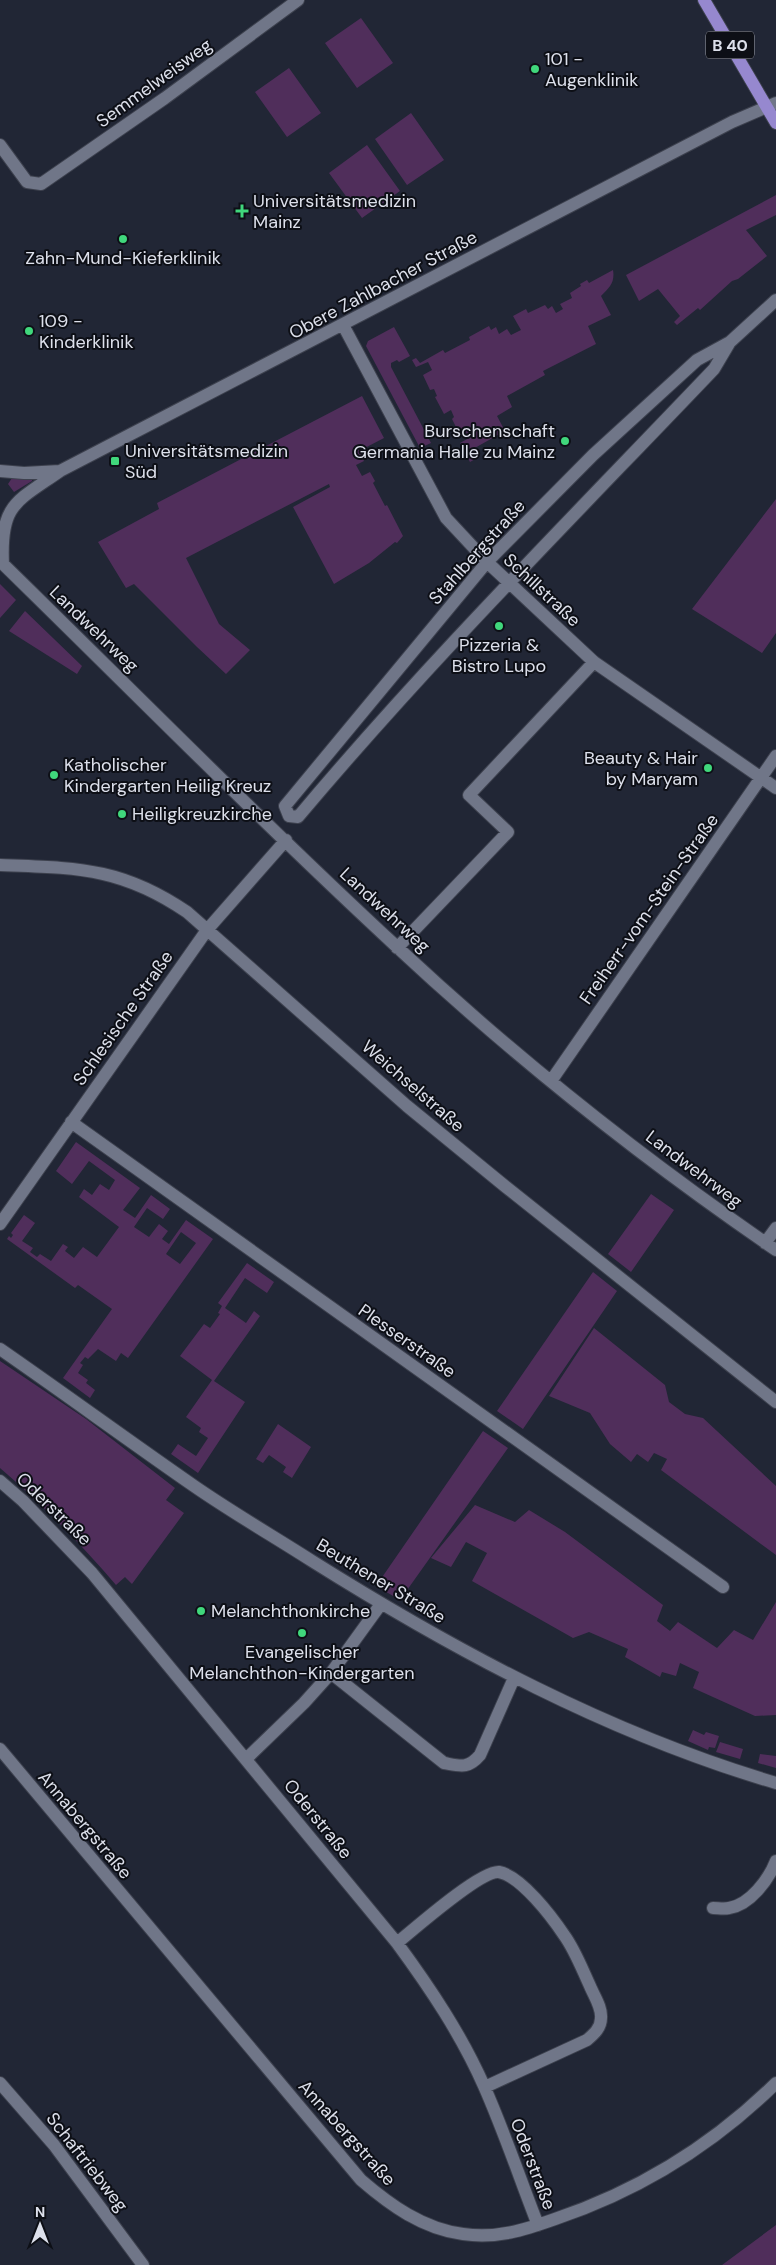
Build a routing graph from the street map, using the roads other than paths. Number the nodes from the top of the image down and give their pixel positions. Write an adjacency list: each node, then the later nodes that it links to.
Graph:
1 (298, 0): 5 (street, Semmelweisweg)
2 (704, 0): 3 (main road, B 40)
3 (771, 105): 4 (main road, B 40); 7 (street, Obere Zahlbacher Straße)
4 (776, 124)
5 (0, 144)
6 (776, 300): 8 (street, Stahlbergstraße)
7 (343, 325): 10 (street, Obere Zahlbacher Straße); 12 (street, Schillstraße)
8 (730, 342): 12 (street, Stahlbergstraße); 13 (street, Stahlbergstraße)
9 (0, 471): 10 (street, Obere Zahlbacher Straße)
10 (60, 471): 11 (street)
11 (1, 562): 19 (street, Landwehrweg)
12 (487, 562): 13 (street, Schillstraße); 18 (street, Stahlbergstraße)
13 (508, 584): 14 (street, Schillstraße); 18 (street, Stahlbergstraße)
14 (594, 662): 16 (street, Schillstraße); 23 (street)
15 (776, 756): 16 (street, Freiherr-vom-Stein-Straße)
16 (761, 778): 17 (street, Schillstraße); 24 (street, Freiherr-vom-Stein-Straße)
17 (776, 788)
18 (289, 816): 19 (street, Stahlbergstraße)
19 (276, 830): 20 (street, Landwehrweg)
20 (286, 840): 22 (street, Schlesische Straße); 23 (street, Landwehrweg)
21 (0, 864): 22 (street, Weichselstraße)
22 (207, 930): 25 (street, Schlesische Straße); 30 (street, Weichselstraße)
23 (397, 948): 24 (street, Landwehrweg)
24 (551, 1081): 28 (street, Landwehrweg)
25 (71, 1122): 26 (street, Schlesische Straße); 32 (street, Plesserstraße)
26 (0, 1224)
27 (776, 1228): 28 (street)
28 (771, 1247)
29 (0, 1349): 33 (street, Beuthener Straße)
30 (776, 1402)
31 (0, 1481): 37 (street, Oderstraße)
32 (723, 1587)
33 (380, 1604): 34 (street); 35 (street, Beuthener Straße)
34 (331, 1673): 35 (street); 37 (street)
35 (514, 1678): 38 (street, Beuthener Straße)
36 (0, 1749): 45 (street, Annabergstraße)
37 (246, 1759): 41 (street, Oderstraße)
38 (776, 1783)
39 (776, 1861): 40 (street)
40 (713, 1908)
41 (396, 1943): 44 (street, Oderstraße); 44 (street)
42 (0, 2083): 46 (street, Schaftriebweg)
43 (776, 2083): 45 (street, Annabergstraße)
44 (484, 2087): 45 (street, Oderstraße)
45 (538, 2225)
46 (143, 2265)

